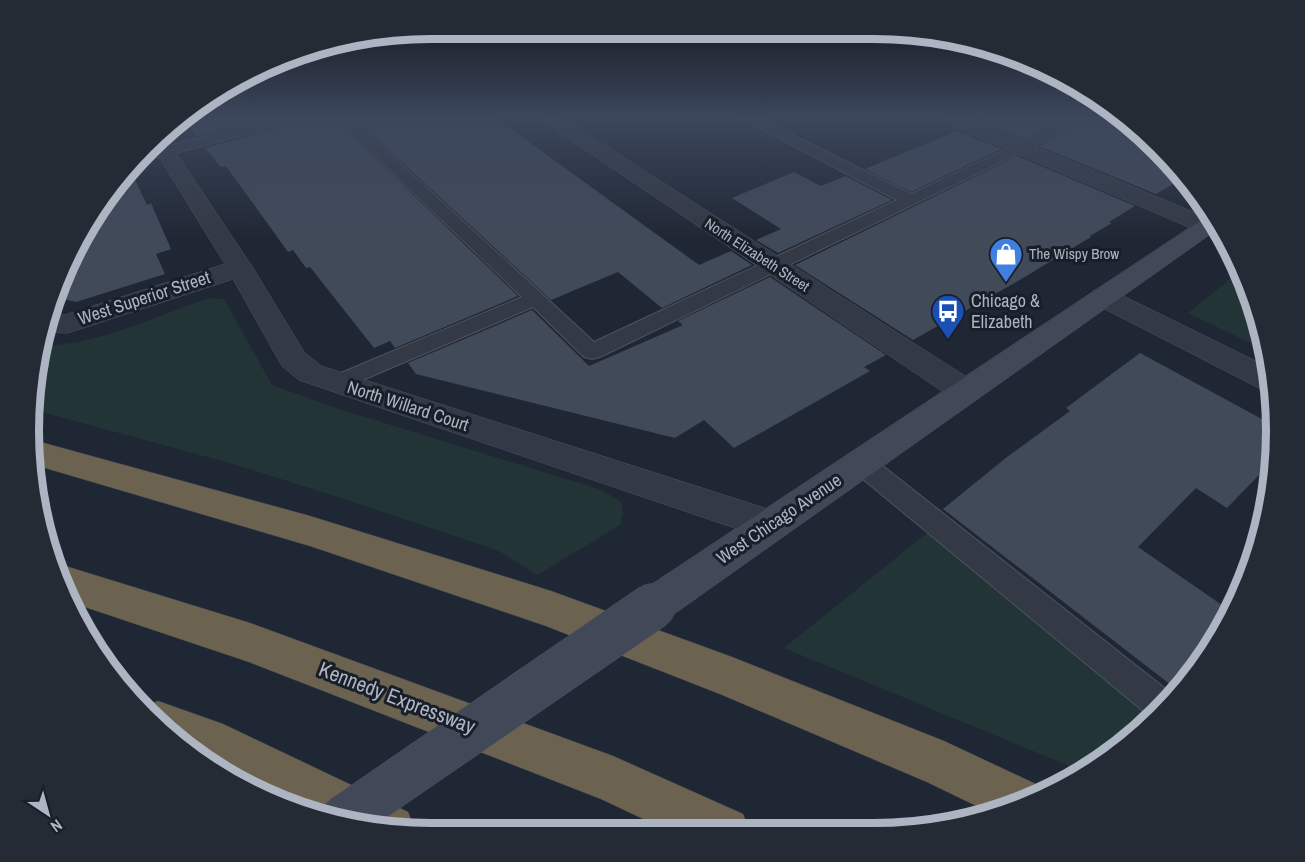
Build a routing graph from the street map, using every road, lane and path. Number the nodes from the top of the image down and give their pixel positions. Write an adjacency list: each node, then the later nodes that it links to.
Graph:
1 (171, 158): 11 (street, North Willard Court)
2 (386, 158): 13 (lane)
3 (610, 158): 10 (street, North Elizabeth Street)
4 (827, 158): 7 (lane)
5 (997, 158): 7 (lane)
6 (1048, 158): 8 (street)
7 (910, 200): 10 (lane)
8 (1205, 221)
9 (1207, 225): 12 (main road, West Chicago Avenue)
10 (773, 265): 13 (lane); 17 (street, North Elizabeth Street)
11 (240, 268): 14 (street, West Superior Street); 16 (street, North Willard Court)
12 (1103, 297): 15 (street); 17 (main road, West Chicago Avenue)
13 (535, 299): 16 (lane)
14 (54, 324)
15 (1262, 377)
16 (338, 382): 20 (street, North Willard Court)
17 (965, 391): 19 (main road, West Chicago Avenue)
18 (40, 454): 24 (highway)
19 (861, 463): 20 (main road, West Chicago Avenue); 22 (lane)
20 (770, 525): 25 (main road, West Chicago Avenue, bridge)
21 (71, 585): 27 (highway, Kennedy Expressway)
22 (1157, 702)
23 (179, 731): 26 (highway)
24 (1012, 798)
25 (350, 814)
26 (363, 817)
27 (706, 823)

